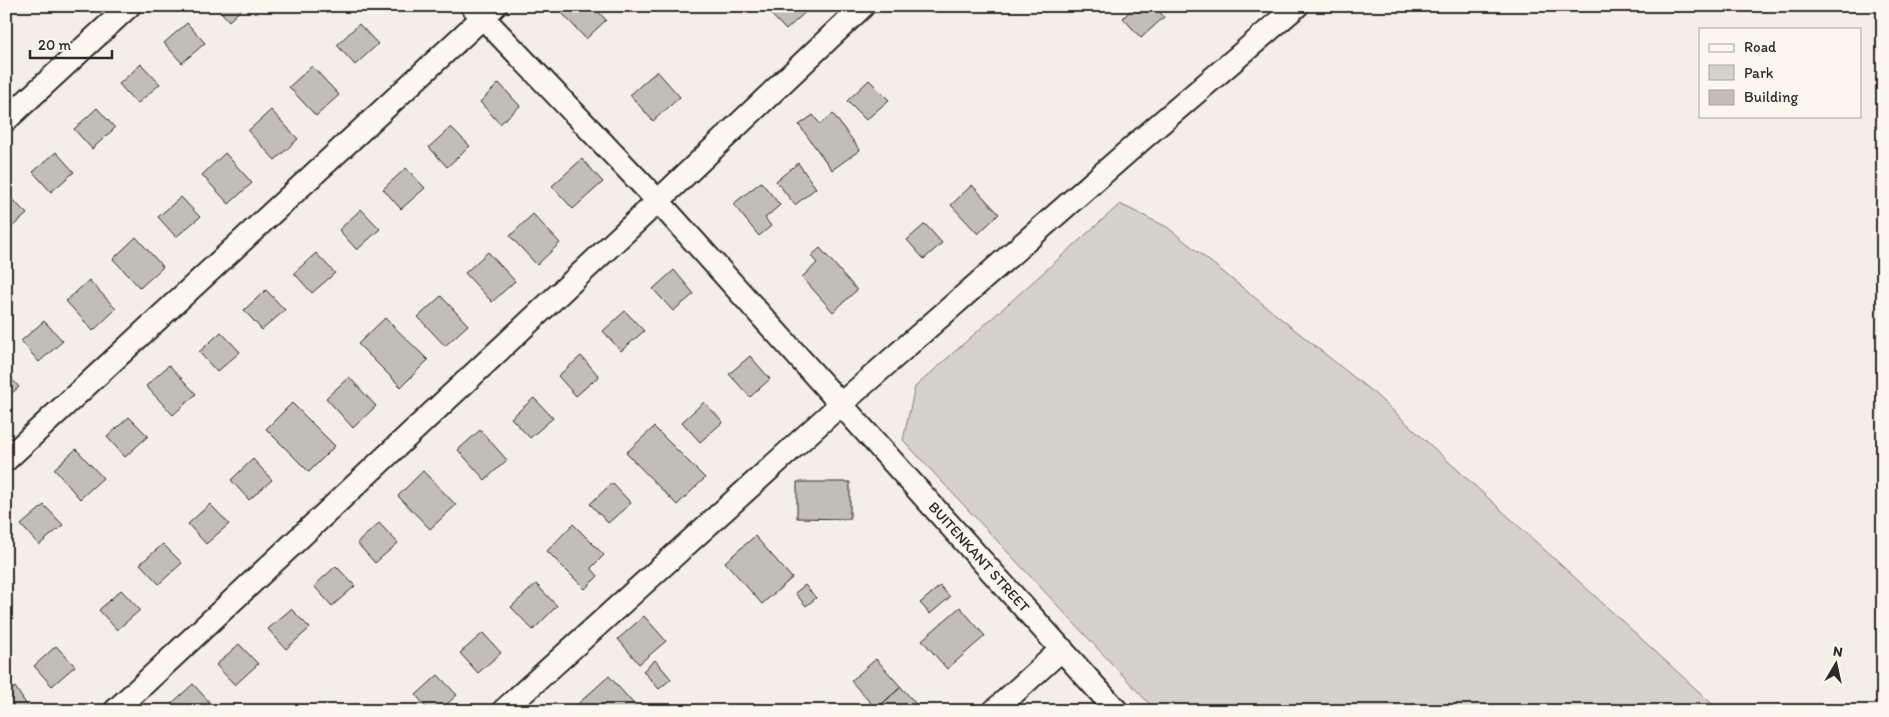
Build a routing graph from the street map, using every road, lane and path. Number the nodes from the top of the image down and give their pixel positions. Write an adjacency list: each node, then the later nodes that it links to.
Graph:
1 (129, 6): 5 (street)
2 (863, 6): 6 (street)
3 (1297, 6): 7 (street)
4 (483, 10): 6 (street, BUITENKANT STREET); 8 (street)
5 (6, 120)
6 (658, 201): 7 (street, BUITENKANT STREET); 10 (street)
7 (841, 404): 9 (street, BUITENKANT STREET); 11 (street)
8 (6, 460)
9 (1062, 648): 12 (street); 13 (street, BUITENKANT STREET)
10 (115, 711)
11 (503, 711)
12 (994, 711)
13 (1117, 711)

